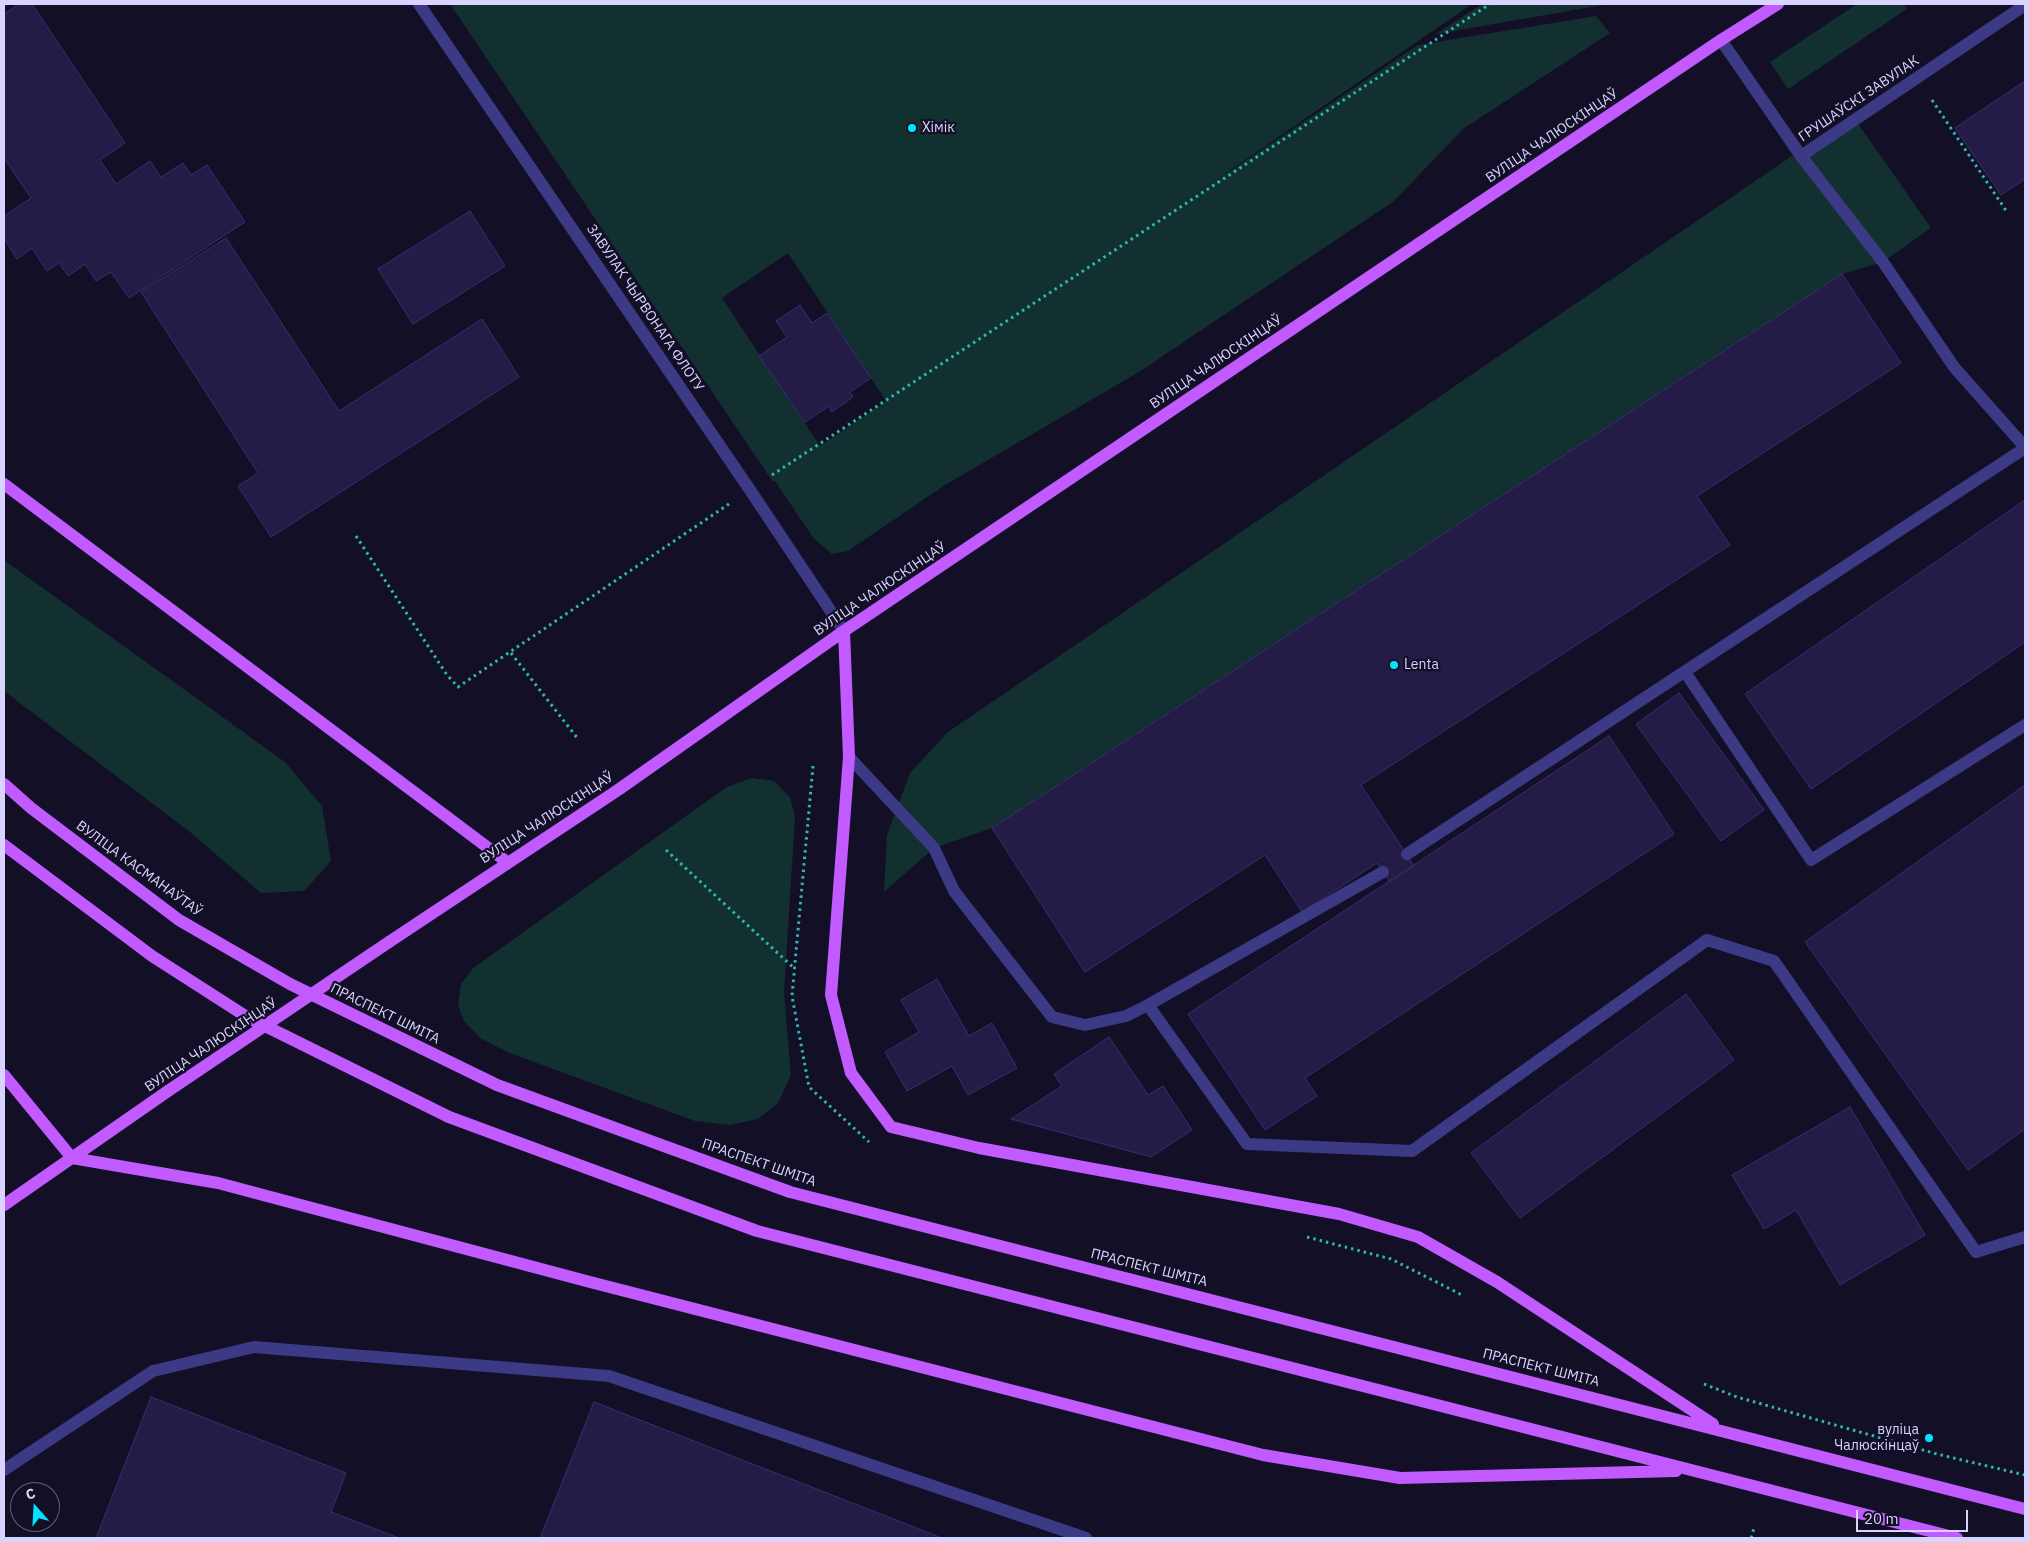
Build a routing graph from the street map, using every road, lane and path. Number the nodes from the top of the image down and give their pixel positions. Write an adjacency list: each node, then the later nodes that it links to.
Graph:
1 (419, 4): 11 (street, ЗАВУЛАК ЧЫРВОНАГА ФЛОТУ)
2 (1490, 4): 11 (path)
3 (1778, 4): 5 (main road, ВУЛІЦА ЧАЛЮСКІНЦАЎ)
4 (2025, 5): 6 (street, ГРУШАЎСКІ ЗАВУЛАК)
5 (1721, 40): 7 (street, ГРУШАЎСКІ ЗАВУЛАК); 13 (main road, ВУЛІЦА ЧАЛЮСКІНЦАЎ)
6 (1917, 78): 7 (street, ГРУШАЎСКІ ЗАВУЛАК); 8 (path)
7 (1801, 156): 9 (street)
8 (2006, 212)
9 (2025, 448): 15 (street)
10 (4, 484): 23 (main road)
11 (750, 490): 13 (street, ЗАВУЛАК ЧЫРВОНАГА ФЛОТУ); 14 (path)
12 (356, 536): 14 (path)
13 (844, 631): 18 (main road); 23 (main road, ВУЛІЦА ЧАЛЮСКІНЦАЎ)
14 (510, 653): 17 (path)
15 (1685, 672): 16 (street); 22 (street)
16 (2025, 725)
17 (578, 739)
18 (849, 757): 27 (street); 32 (main road)
19 (4, 784): 26 (main road, ВУЛІЦА КАСМАНАЎТАЎ)
20 (4, 845): 34 (main road)
21 (666, 850): 25 (path)
22 (1406, 854)
23 (507, 862): 29 (main road, ВУЛІЦА ЧАЛЮСКІНЦАЎ, bridge)
24 (1383, 872): 27 (street)
25 (795, 969)
26 (290, 984): 32 (main road, ПРАСПЕКТ ШМІТА)
27 (1148, 1005): 31 (street)
28 (4, 1075): 29 (main road)
29 (72, 1158): 30 (main road, ВУЛІЦА ЧАЛЮСКІНЦАЎ); 34 (main road)
30 (4, 1205)
31 (2025, 1237)
32 (1722, 1430): 35 (main road, ПРАСПЕКТ ШМІТА)
33 (4, 1470): 37 (street)
34 (1692, 1470): 39 (main road)
35 (2025, 1509)
36 (1754, 1528): 38 (path)
37 (1086, 1538)
38 (1751, 1538)
39 (1958, 1538)

